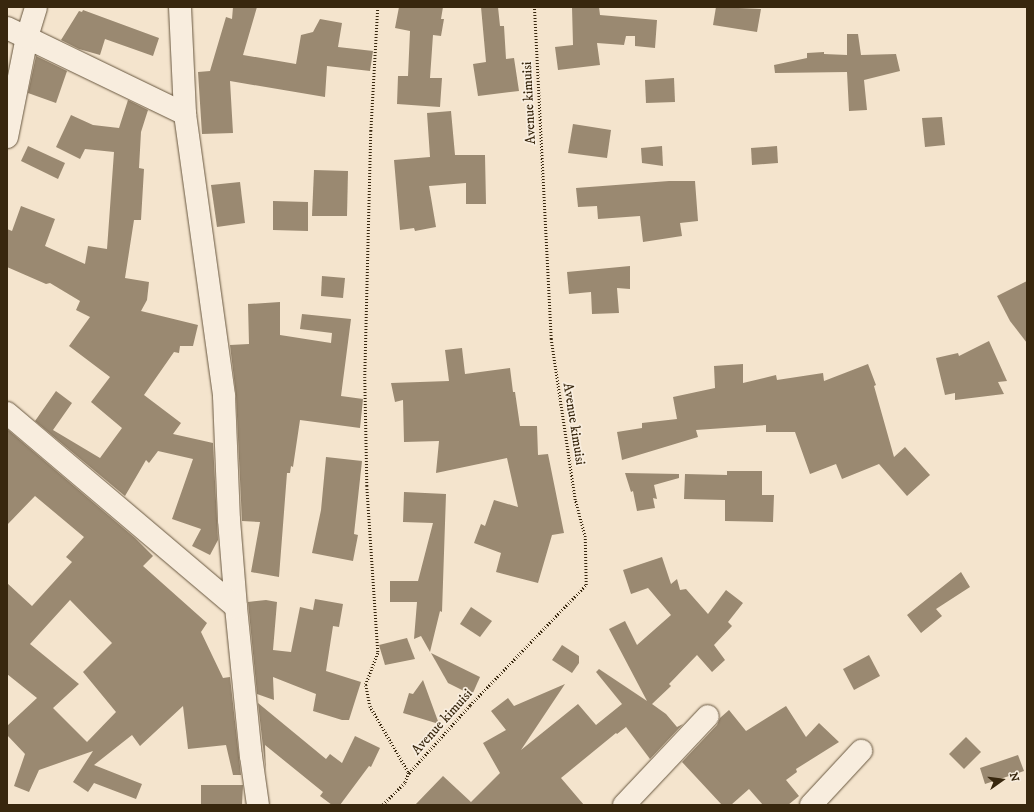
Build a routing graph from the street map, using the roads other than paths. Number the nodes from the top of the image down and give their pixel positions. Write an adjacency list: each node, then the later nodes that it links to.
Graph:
1 (36, 7): 4 (street)
2 (180, 7): 5 (street)
3 (7, 28): 4 (street)
4 (27, 37): 5 (street); 6 (street)
5 (185, 114): 8 (street)
6 (7, 137)
7 (7, 413): 8 (street)
8 (236, 607): 11 (street)
9 (708, 716): 12 (street)
10 (861, 751): 13 (street)
11 (258, 805)
12 (624, 805)
13 (811, 805)

